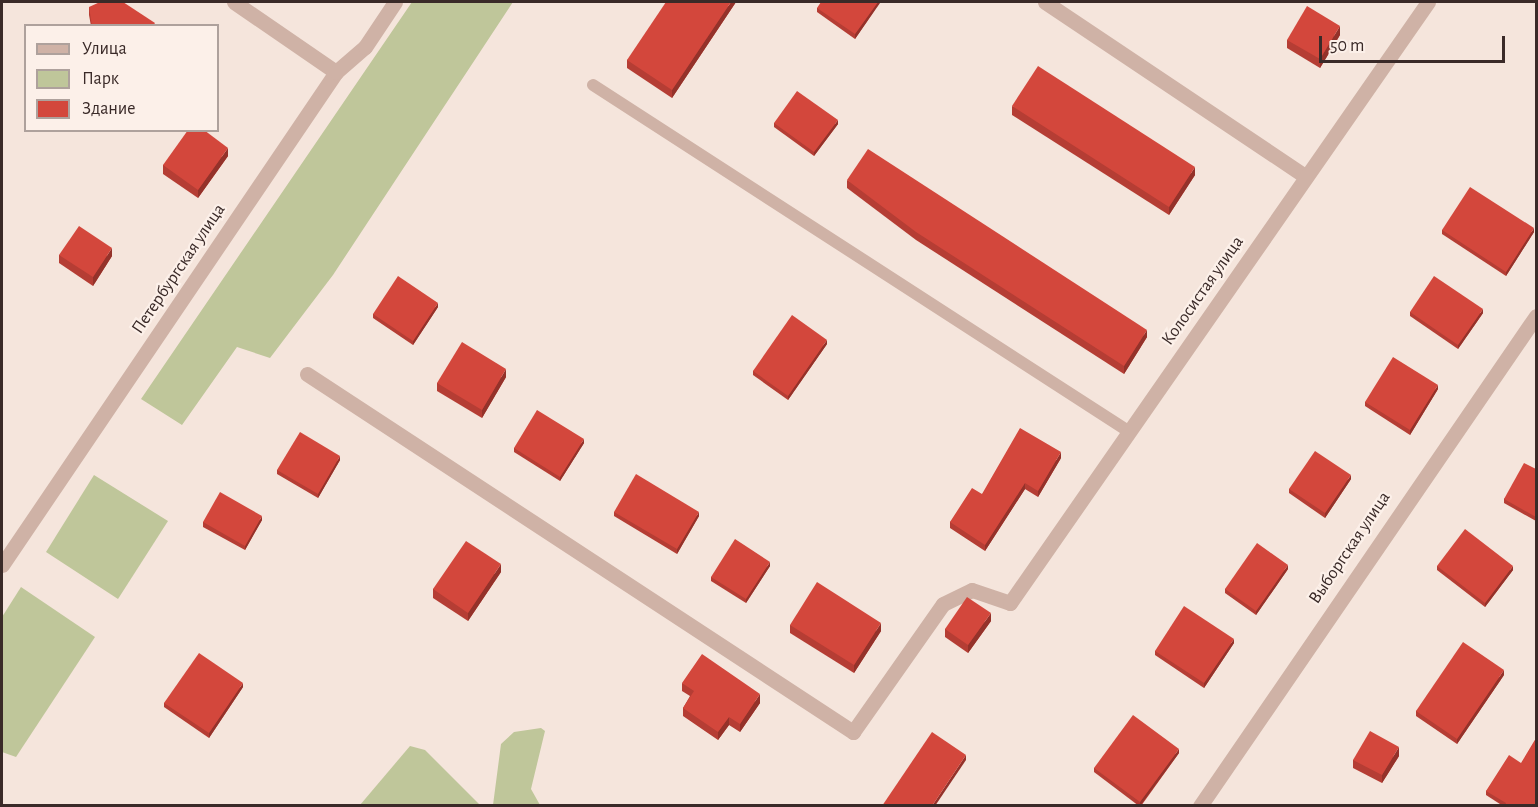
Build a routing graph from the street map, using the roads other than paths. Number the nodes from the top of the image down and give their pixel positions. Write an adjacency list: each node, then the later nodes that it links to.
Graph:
1 (234, 2): 5 (street)
2 (395, 2): 5 (street, Петербургская улица)
3 (1045, 2): 7 (street)
4 (1428, 2): 7 (street, Колосистая улица)
5 (336, 72): 11 (street, Петербургская улица)
6 (593, 85): 10 (lane)
7 (1306, 177): 10 (street, Колосистая улица)
8 (1536, 316): 12 (street, Выборгская улица)
9 (307, 375): 10 (street, Колосистая улица)
10 (1128, 431)
11 (2, 566)
12 (1200, 806)

